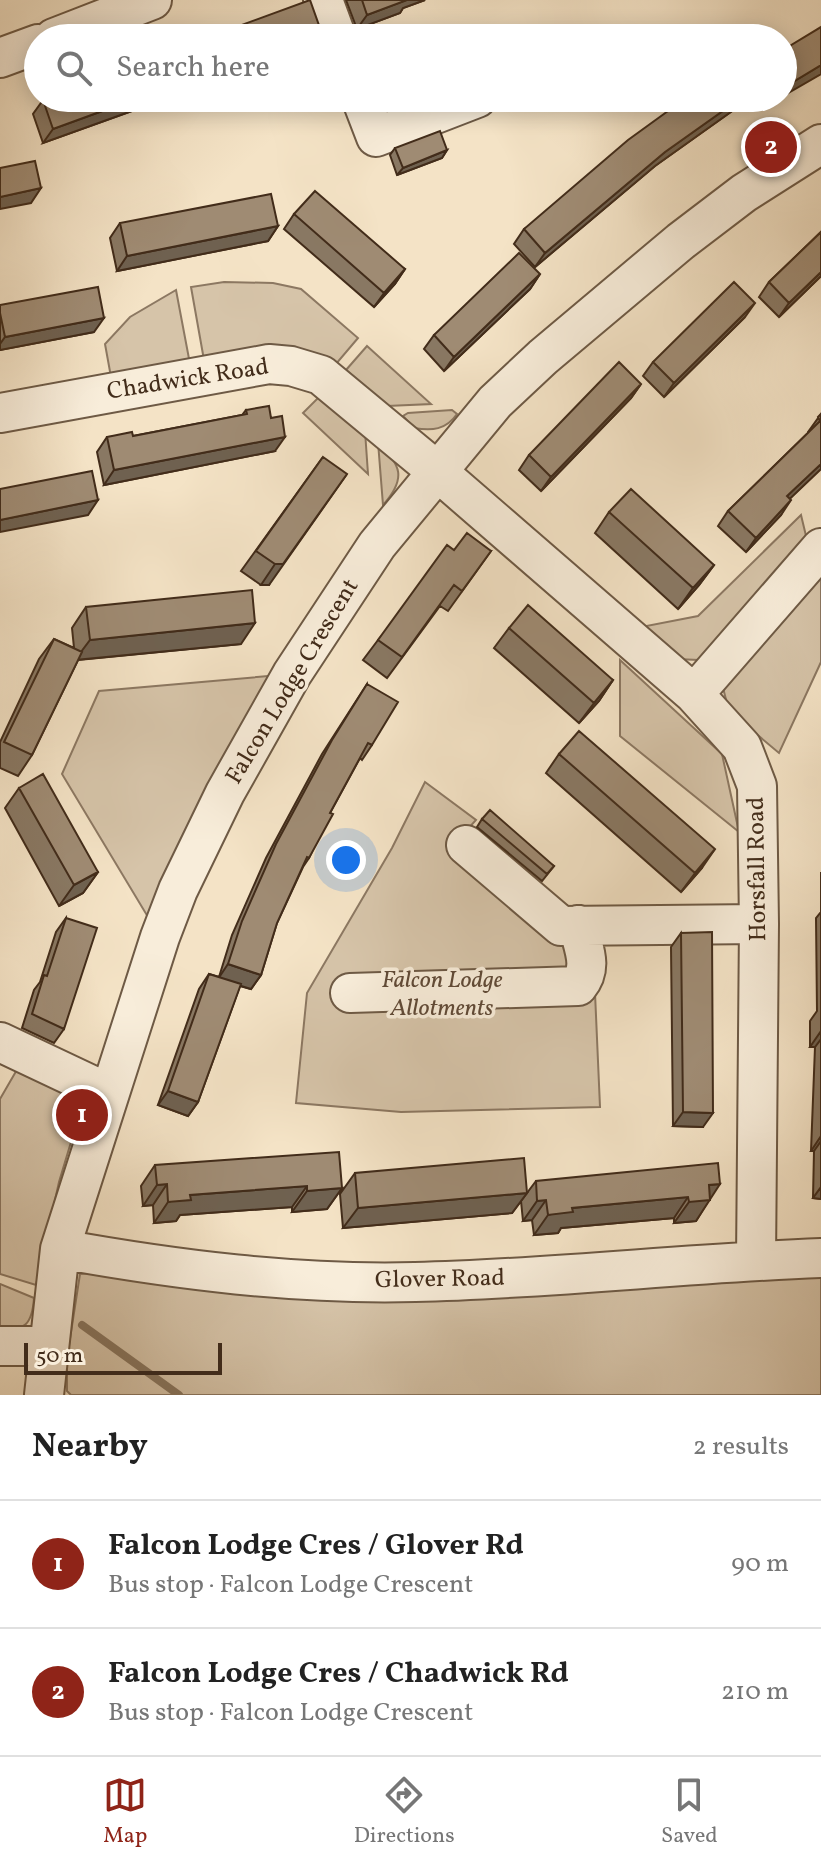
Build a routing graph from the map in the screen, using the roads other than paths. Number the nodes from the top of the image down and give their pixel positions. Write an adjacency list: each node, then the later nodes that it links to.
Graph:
1 (152, 0): 3 (street)
2 (323, 0): 4 (street)
3 (90, 24)
4 (332, 24)
5 (24, 49): 6 (street)
6 (0, 58)
7 (366, 112): 8 (street)
8 (441, 112)
9 (819, 148): 11 (street, Falcon Lodge Crescent)
10 (0, 413): 11 (street, Chadwick Road)
11 (438, 472): 13 (street, Horsfall Road); 19 (street, Falcon Lodge Crescent)
12 (821, 548): 13 (street)
13 (694, 694): 15 (street, Horsfall Road)
14 (466, 845): 16 (street)
15 (759, 924): 16 (street); 22 (street, Horsfall Road)
16 (578, 925): 17 (street)
17 (350, 993)
18 (0, 1042): 19 (street)
19 (108, 1093): 20 (street, Falcon Lodge Crescent)
20 (60, 1249): 22 (street, Glover Road); 24 (street, Falcon Lodge Crescent)
21 (821, 1258): 22 (street, Glover Road)
22 (756, 1261)
23 (0, 1346): 24 (street)
24 (48, 1346): 25 (street, Falcon Lodge Crescent)
25 (44, 1395)

